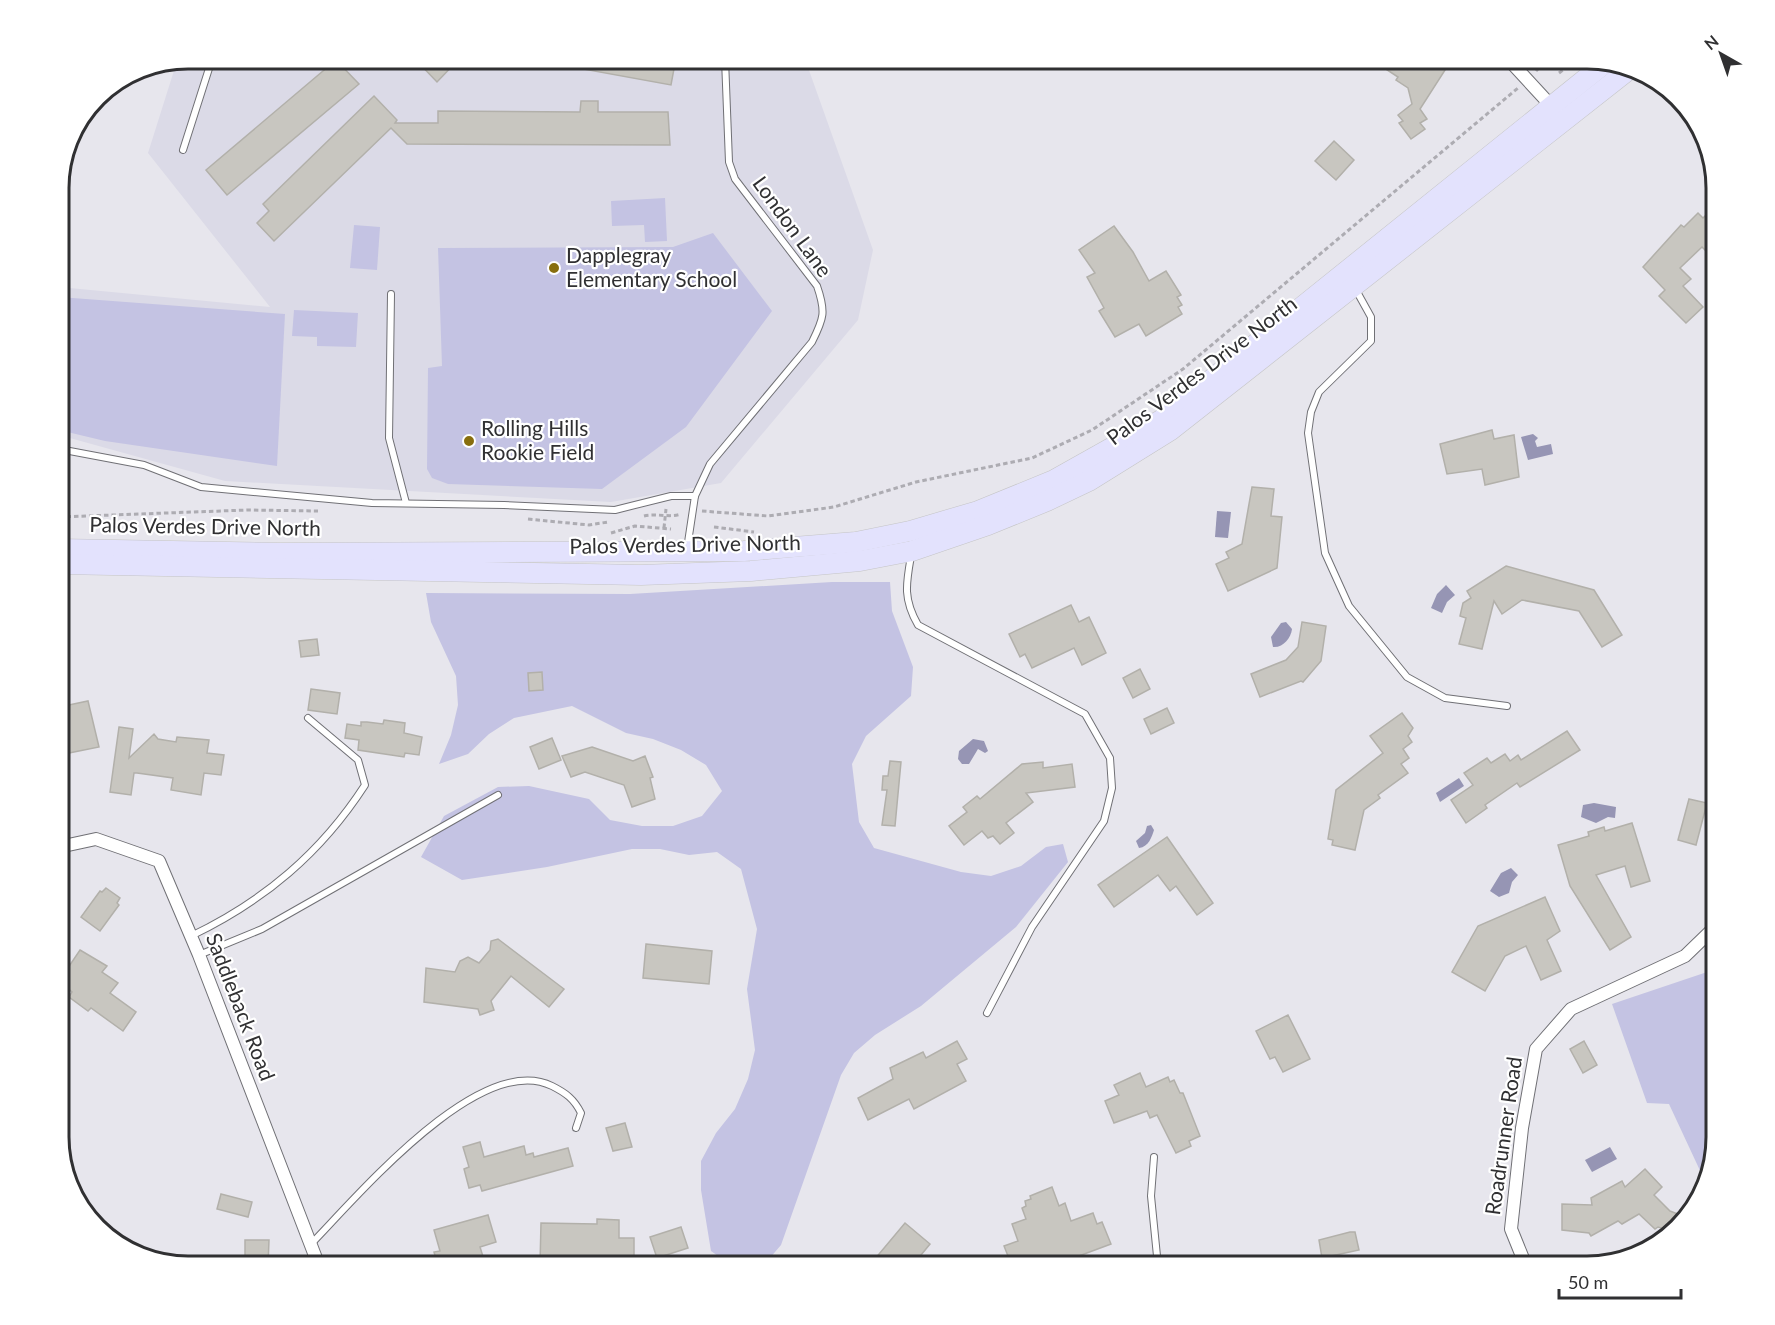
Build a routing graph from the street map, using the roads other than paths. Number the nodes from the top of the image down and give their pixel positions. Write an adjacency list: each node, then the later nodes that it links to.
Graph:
1 (209, 69): 8 (lane)
2 (725, 69): 12 (lane, London Lane)
3 (1519, 69): 6 (street)
4 (1597, 69): 6 (main road, Palos Verdes Drive North)
5 (1623, 74): 7 (main road, Palos Verdes Drive North)
6 (1551, 106): 7 (street); 9 (main road, Palos Verdes Drive North)
7 (1565, 121): 9 (main road, Palos Verdes Drive North)
8 (183, 150)
9 (1349, 279): 14 (main road, Palos Verdes Drive North); 16 (main road, Palos Verdes Drive North); 21 (lane)
10 (390, 294): 13 (lane)
11 (69, 451): 13 (lane)
12 (695, 496): 13 (lane); 17 (lane, London Lane)
13 (406, 503)
14 (910, 531): 16 (lane); 17 (main road, Palos Verdes Drive North)
15 (69, 549): 17 (main road, Palos Verdes Drive North)
16 (912, 551): 20 (main road, Palos Verdes Drive North); 28 (lane)
17 (687, 552): 19 (main road); 20 (main road)
18 (69, 564): 19 (main road, Palos Verdes Drive North)
19 (534, 572): 20 (main road, Palos Verdes Drive North)
20 (751, 572)
21 (1508, 706)
22 (308, 718): 25 (lane)
23 (498, 795): 27 (lane)
24 (69, 845): 25 (street, Saddleback Road)
25 (191, 936): 27 (street, Saddleback Road)
26 (1706, 936): 34 (street, Roadrunner Road)
27 (199, 955): 31 (street, Saddleback Road)
28 (987, 1013)
29 (576, 1128): 31 (lane)
30 (1154, 1157): 33 (lane)
31 (311, 1245): 32 (street, Saddleback Road)
32 (315, 1256)
33 (1157, 1256)
34 (1522, 1256)

